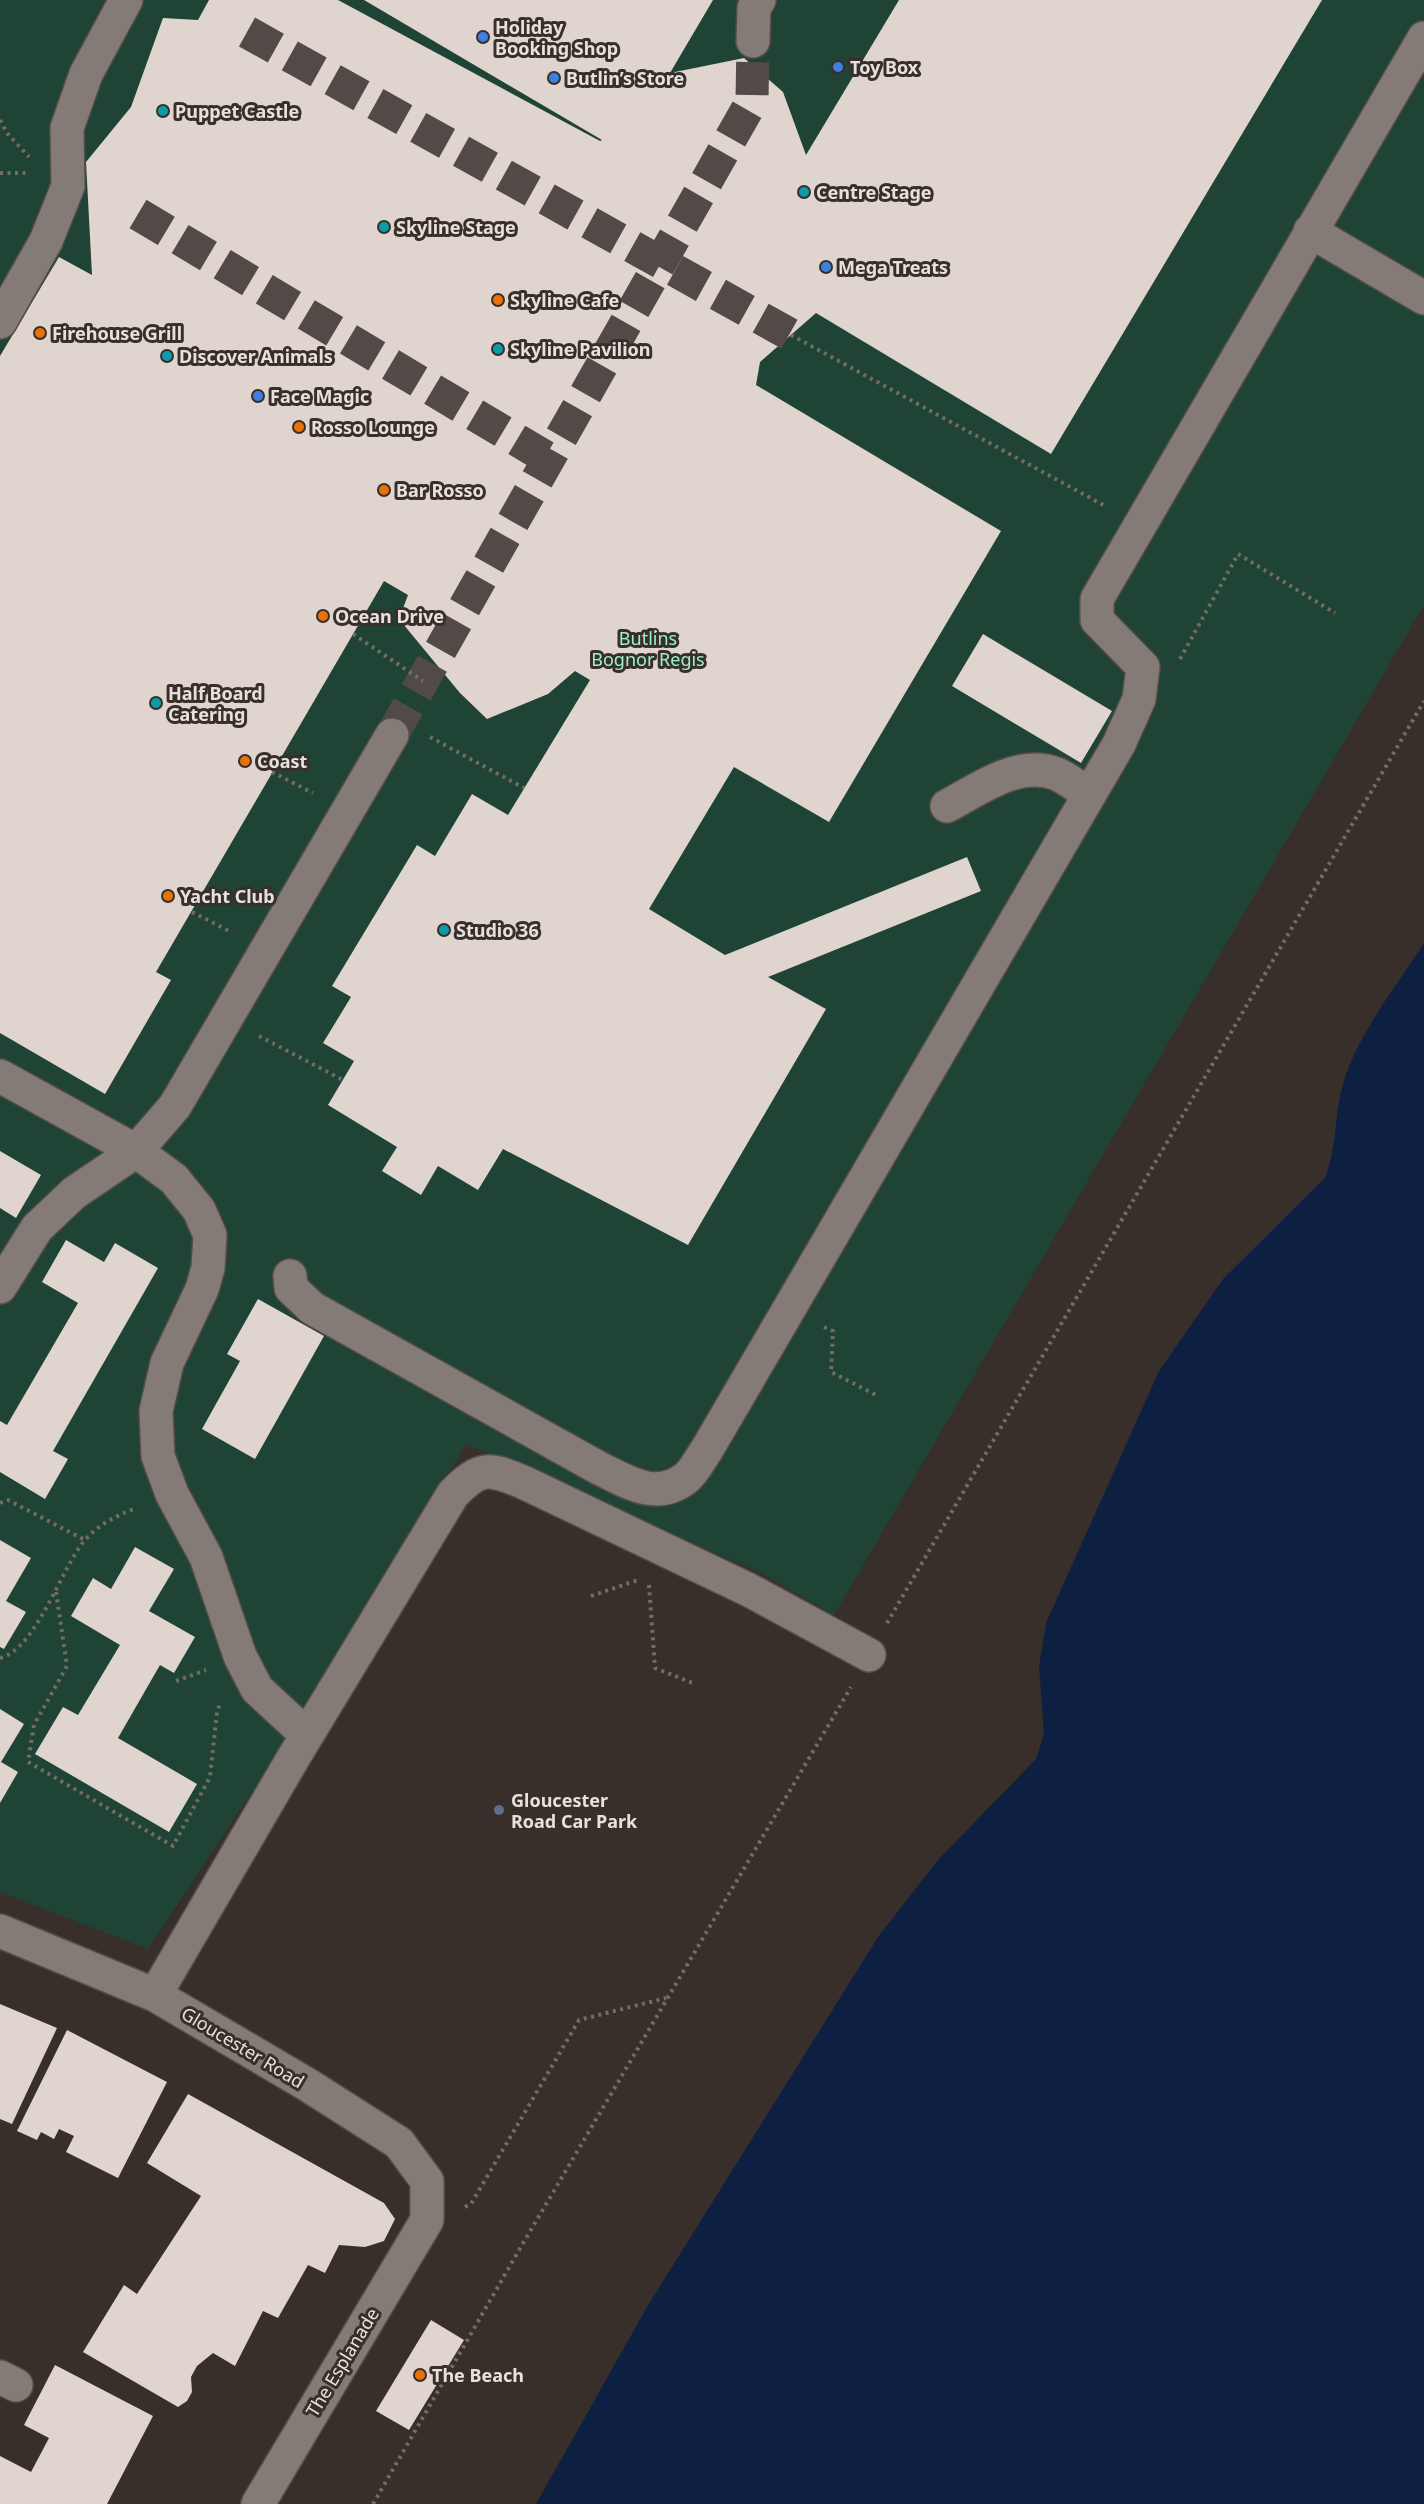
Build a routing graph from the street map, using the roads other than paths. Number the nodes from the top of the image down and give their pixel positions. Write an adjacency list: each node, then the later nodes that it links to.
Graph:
1 (126, 0): 8 (street)
2 (759, 0): 4 (street)
3 (1424, 38): 5 (street)
4 (753, 41)
5 (1316, 221): 6 (street); 7 (street); 10 (street)
6 (1424, 273)
7 (1424, 298)
8 (0, 322)
9 (407, 733): 13 (street)
10 (1089, 794): 11 (street); 14 (street)
11 (947, 806)
12 (0, 1076): 13 (street)
13 (136, 1151): 15 (street); 17 (street)
14 (290, 1276)
15 (0, 1287)
16 (869, 1655): 17 (street)
17 (309, 1731): 19 (street)
18 (0, 1930): 19 (street, Gloucester Road)
19 (155, 1995): 20 (street, Gloucester Road)
20 (427, 2220): 21 (street, The Esplanade)
21 (258, 2504)

